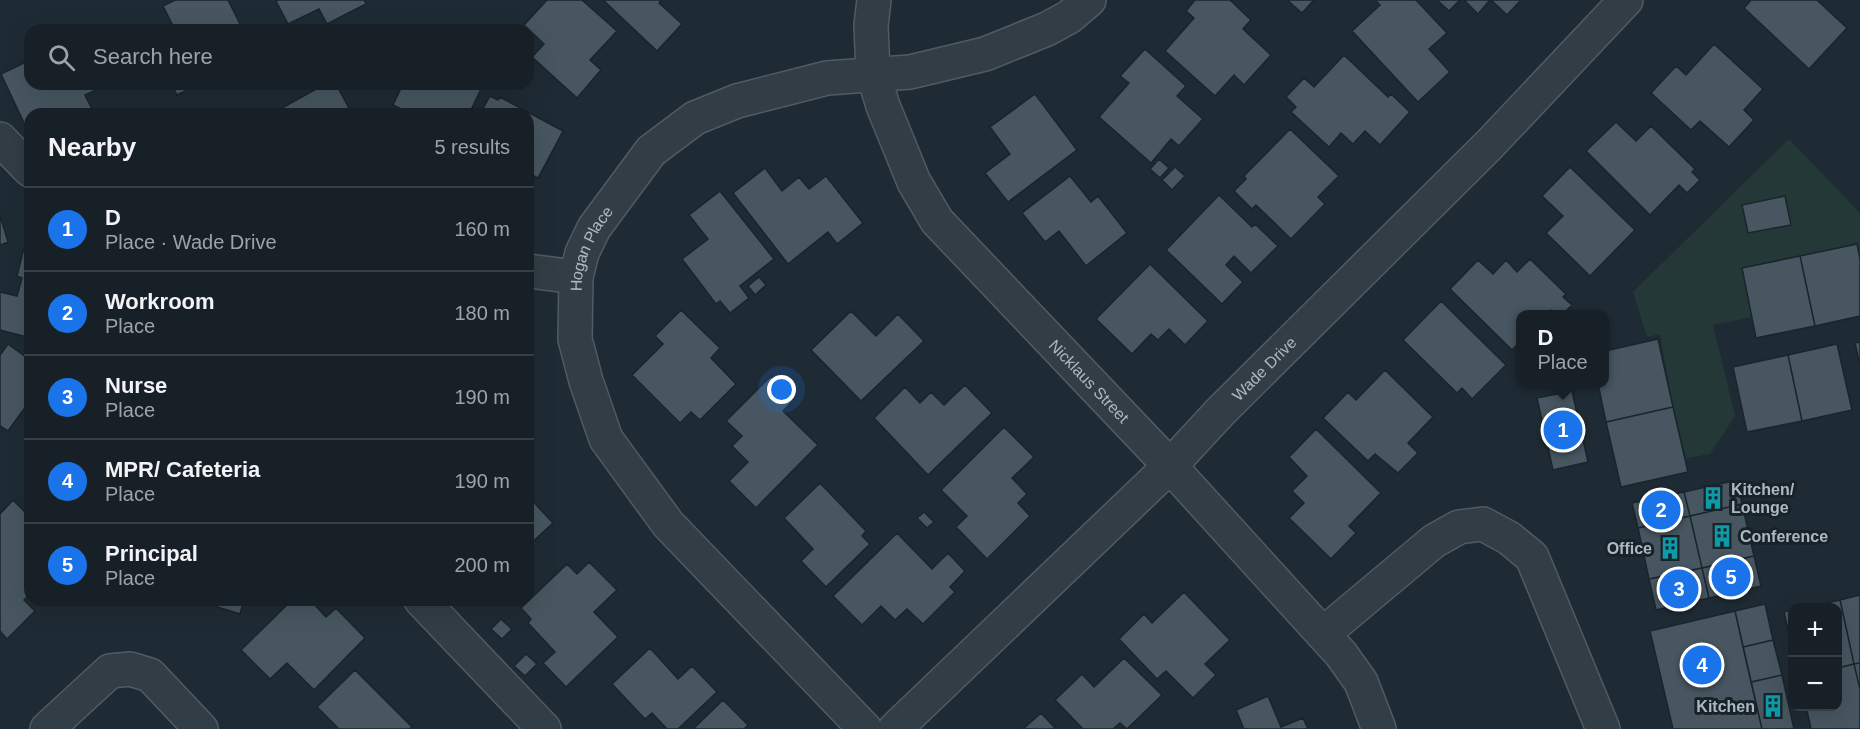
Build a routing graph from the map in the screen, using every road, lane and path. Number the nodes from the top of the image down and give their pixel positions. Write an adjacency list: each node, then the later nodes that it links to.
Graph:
1 (874, 0): 4 (street, Nicklaus Street)
2 (1089, 0): 4 (street, Hogan Place)
3 (1626, 0): 9 (street, Wade Drive)
4 (873, 73): 8 (street, Hogan Place); 9 (street, Nicklaus Street)
5 (0, 139): 6 (street)
6 (24, 164)
7 (534, 272): 8 (street)
8 (576, 277): 15 (street, Hogan Place)
9 (1170, 466): 11 (street, Nicklaus Street); 16 (street, Wade Drive)
10 (427, 606): 14 (street)
11 (1323, 634): 17 (street, Nicklaus Street); 18 (street)
12 (47, 729): 13 (street)
13 (201, 729)
14 (544, 729)
15 (865, 729)
16 (895, 729)
17 (1379, 729)
18 (1603, 729)

